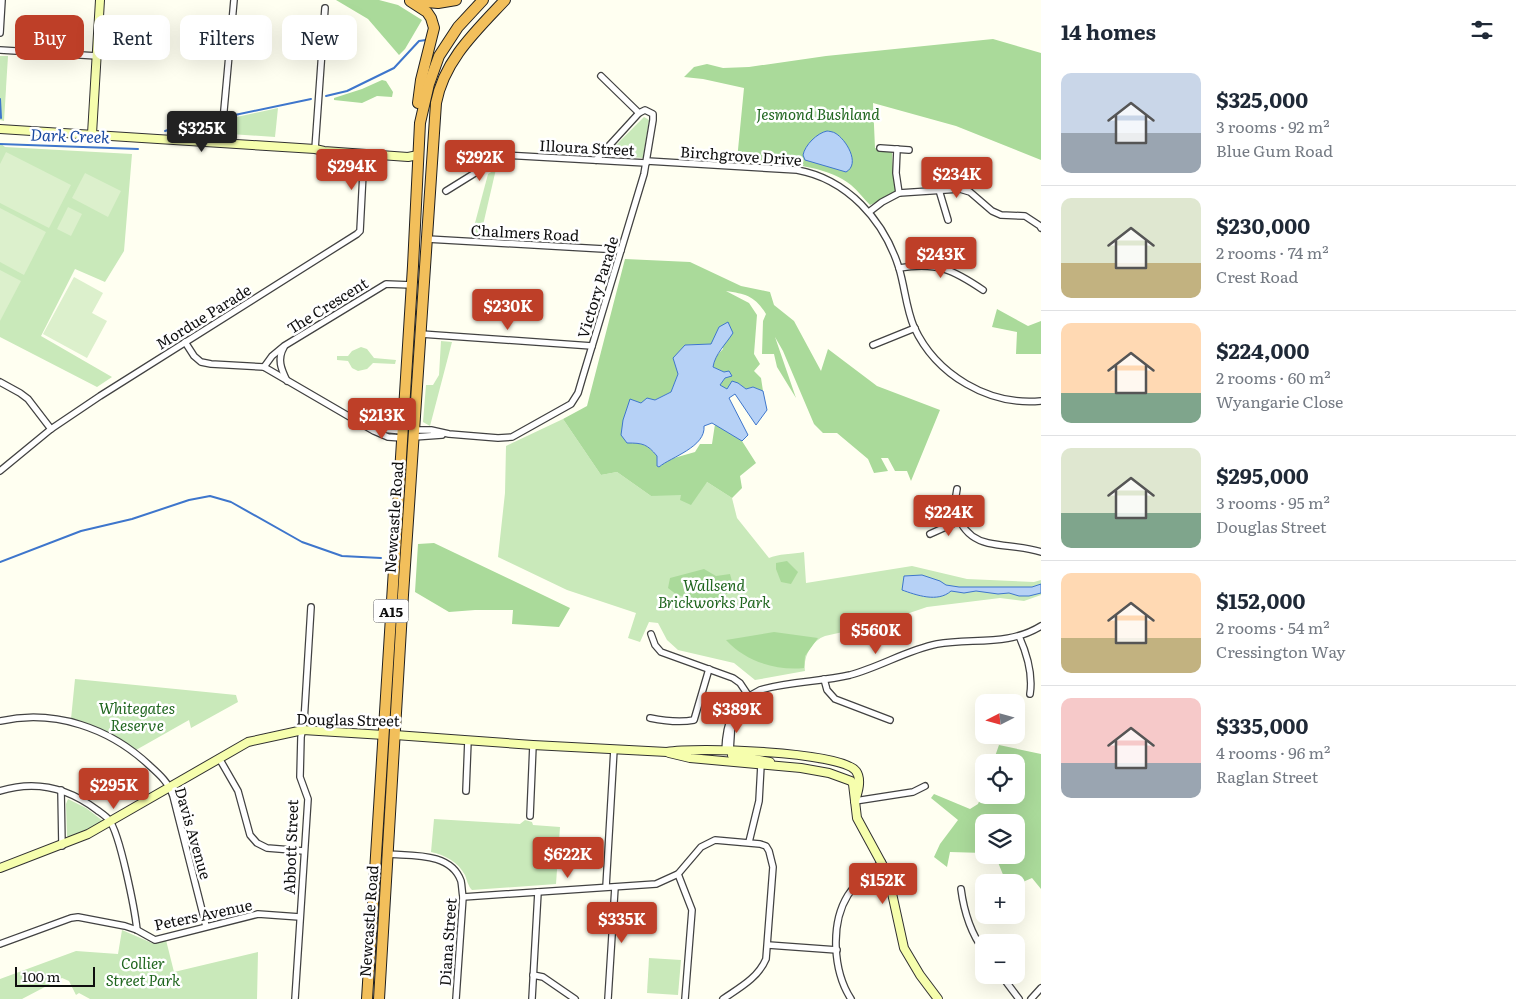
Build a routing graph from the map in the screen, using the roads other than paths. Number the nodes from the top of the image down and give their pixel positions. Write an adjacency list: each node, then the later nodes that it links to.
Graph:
1 (2, 0): 10 (street)
2 (100, 0): 9 (street)
3 (234, 0): 19 (street)
4 (408, 0): 5 (highway); 16 (highway)
5 (456, 0)
6 (483, 0): 16 (highway, Newcastle Road / A15)
7 (505, 0): 26 (highway, Newcastle Road / A15)
8 (325, 8): 21 (street)
9 (99, 15)
10 (0, 34)
11 (0, 50): 12 (street)
12 (94, 56)
13 (97, 60): 18 (street)
14 (602, 76): 15 (street, Victory Parade)
15 (640, 114): 27 (street); 28 (street, Victory Parade)
16 (420, 123): 25 (highway, Newcastle Road / A15)
17 (0, 129): 18 (street)
18 (92, 134): 19 (street)
19 (221, 143): 21 (street)
20 (880, 148): 22 (street)
21 (315, 149): 24 (street); 25 (street)
22 (897, 149): 23 (street); 31 (street)
23 (909, 150)
24 (364, 154): 25 (street); 42 (street, Mordue Parade)
25 (418, 155): 26 (highway); 38 (highway, Newcastle Road / A15)
26 (432, 156): 35 (highway, Newcastle Road / A15)
27 (596, 160): 28 (street, Illoura Street); 30 (street, Illoura Street)
28 (647, 162): 32 (street, Birchgrove Drive); 36 (street, Victory Parade)
29 (939, 190): 31 (street); 33 (street); 34 (street)
30 (446, 191)
31 (899, 193): 32 (street)
32 (869, 212): 37 (street, Birchgrove Drive)
33 (948, 220)
34 (1041, 228)
35 (427, 239): 36 (street, Chalmers Road); 41 (highway, Newcastle Road / A15)
36 (621, 250): 45 (street, Victory Parade)
37 (899, 268): 39 (street); 40 (street, Birchgrove Drive)
38 (412, 285): 44 (street, The Crescent); 52 (highway, Newcastle Road / A15)
39 (983, 290)
40 (915, 328): 43 (street); 49 (street, Birchgrove Drive)
41 (422, 334): 45 (street); 51 (highway, Newcastle Road / A15)
42 (185, 342): 46 (street); 50 (street, Mordue Parade)
43 (873, 345)
44 (284, 346): 46 (street, The Crescent); 47 (street, The Crescent)
45 (592, 346): 51 (street, Victory Parade)
46 (264, 367): 47 (street)
47 (287, 381): 52 (street)
48 (0, 382): 50 (street)
49 (1041, 401)
50 (51, 429): 53 (street, Mordue Parade)
51 (414, 433): 52 (highway); 70 (highway, Newcastle Road / A15)
52 (402, 434): 70 (highway, Newcastle Road / A15)
53 (0, 471)
54 (957, 490): 55 (street)
55 (959, 521): 56 (street); 57 (street)
56 (930, 534)
57 (1041, 551)
58 (311, 607): 69 (street, Abbott Street)
59 (1041, 626): 61 (street)
60 (651, 634): 62 (street)
61 (1019, 636): 63 (street); 64 (street)
62 (708, 669): 65 (street); 66 (street)
63 (824, 679): 65 (street); 67 (street)
64 (1030, 694)
65 (748, 695): 74 (street)
66 (650, 718)
67 (890, 720)
68 (0, 721): 81 (street, Davis Avenue)
69 (303, 730): 70 (street, Douglas Street); 76 (street, Douglas Street); 90 (street, Abbott Street)
70 (390, 735): 71 (street, Douglas Street); 91 (highway, Newcastle Road / A15); 111 (highway, Newcastle Road / A15)
71 (468, 740): 72 (street, Douglas Street); 84 (street)
72 (533, 745): 73 (street, Douglas Street); 86 (street)
73 (614, 749): 75 (street, Douglas Street); 95 (street)
74 (728, 751): 75 (street, Douglas Street); 77 (street); 79 (street); 85 (street, Douglas Street)
75 (667, 752): 77 (street, Douglas Street)
76 (220, 758): 81 (street, Douglas Street); 90 (street)
77 (690, 758): 78 (street, Douglas Street)
78 (761, 765): 79 (street, Douglas Street); 88 (street)
79 (801, 768): 85 (street, Douglas Street)
80 (925, 786): 85 (street)
81 (170, 787): 87 (street, Douglas Street); 101 (street, Davis Avenue)
82 (0, 790): 83 (street)
83 (61, 790): 87 (street); 89 (street)
84 (466, 791)
85 (855, 800): 92 (street)
86 (530, 816)
87 (110, 821): 89 (street, Douglas Street); 102 (street)
88 (749, 842): 94 (street); 105 (street)
89 (62, 846): 93 (street, Douglas Street)
90 (304, 851): 100 (street, Abbott Street)
91 (388, 854): 99 (street, Diana Street); 112 (highway, Newcastle Road / A15)
92 (882, 862): 106 (street); 120 (street)
93 (0, 868)
94 (678, 874): 96 (street); 117 (street)
95 (606, 887): 96 (street); 98 (street)
96 (615, 887): 116 (street)
97 (961, 889): 103 (street)
98 (538, 892): 99 (street); 107 (street)
99 (463, 897): 113 (street, Diana Street)
100 (300, 917): 101 (street, Peters Avenue); 110 (street, Abbott Street)
101 (206, 926): 102 (street, Peters Avenue)
102 (137, 930): 104 (street, Peters Avenue)
103 (975, 939)
104 (0, 944)
105 (768, 945): 106 (street); 118 (street)
106 (837, 950): 119 (street)
107 (533, 975): 114 (street); 115 (street)
108 (1008, 984): 121 (street)
109 (1041, 988): 122 (street)
110 (295, 999)
111 (367, 999)
112 (378, 999)
113 (456, 999)
114 (532, 999)
115 (575, 999)
116 (608, 999)
117 (685, 999)
118 (723, 999)
119 (851, 999)
120 (938, 999)
121 (1019, 999)
122 (1031, 999)

